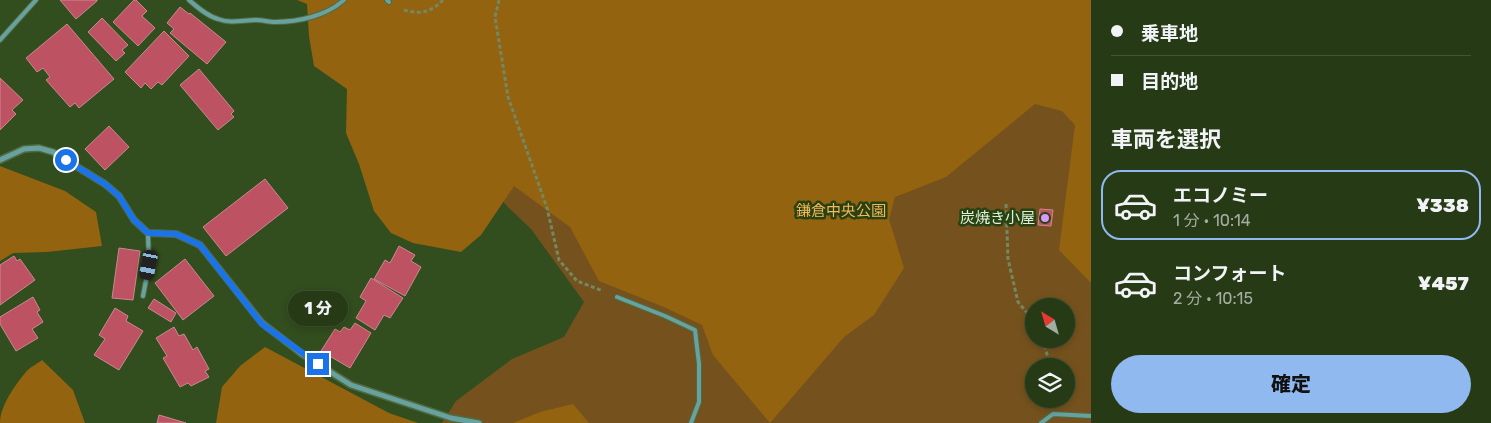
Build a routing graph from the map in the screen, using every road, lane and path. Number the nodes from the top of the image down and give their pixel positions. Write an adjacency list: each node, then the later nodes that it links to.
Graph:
1 (36, 0): 7 (lane)
2 (189, 0): 3 (lane)
3 (344, 0)
4 (444, 0): 6 (path)
5 (499, 0): 12 (path)
6 (388, 1)
7 (0, 40)
8 (0, 160): 10 (street)
9 (1006, 204): 13 (path)
10 (148, 233): 11 (lane); 15 (street)
11 (143, 296)
12 (618, 297): 16 (lane)
13 (1025, 310)
14 (1091, 416): 17 (lane)
15 (479, 423)
16 (691, 423)
17 (1041, 423)

